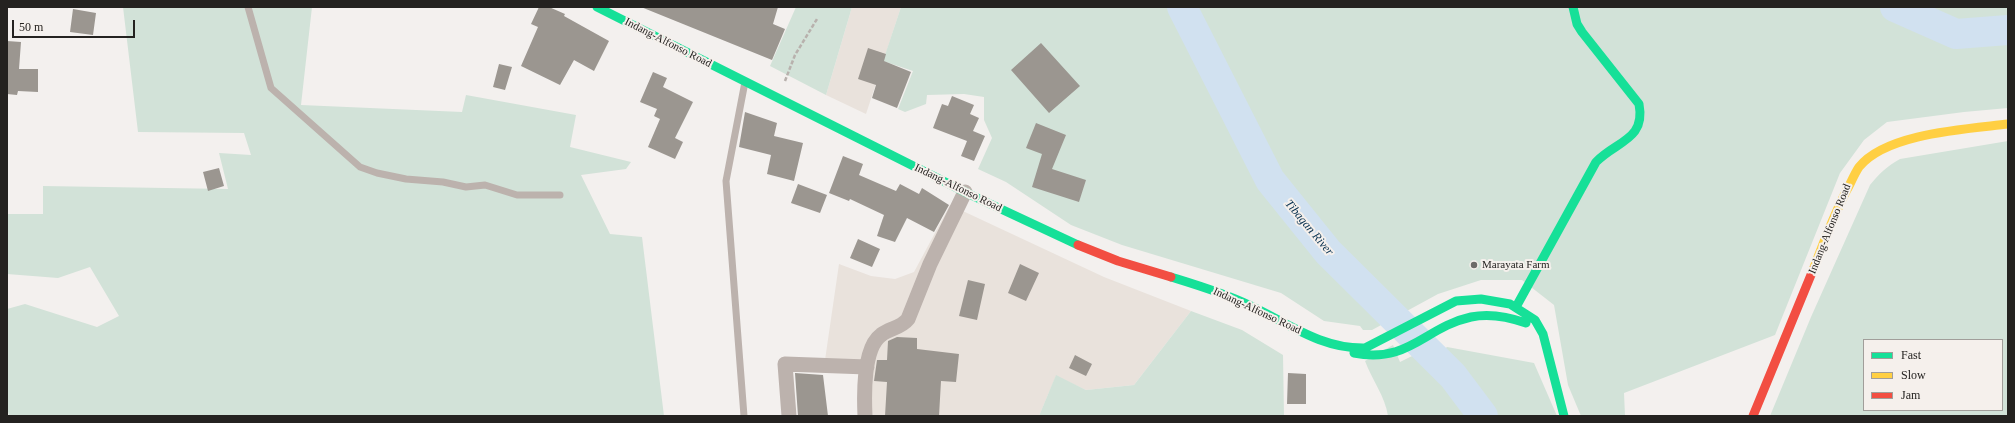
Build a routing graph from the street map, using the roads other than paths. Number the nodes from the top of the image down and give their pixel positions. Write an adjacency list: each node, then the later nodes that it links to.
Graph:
1 (248, 7): 7 (lane)
2 (597, 7): 4 (main road, Indang-Alfonso Road)
3 (1573, 7): 8 (main road)
4 (745, 82): 6 (main road, Indang-Alfonso Road); 12 (lane)
5 (2008, 124): 16 (main road, Indang-Alfonso Road)
6 (965, 192): 10 (main road, Indang-Alfonso Road); 11 (street)
7 (560, 195)
8 (1516, 307): 9 (main road, Indang-Alfonso Road); 10 (main road, Indang-Alfonso Road)
9 (1543, 334): 10 (main road, Indang-Alfonso Road); 15 (main road, Indang-Alfonso Road)
10 (1330, 343)
11 (867, 367): 13 (street); 14 (street)
12 (744, 416)
13 (789, 416)
14 (865, 416)
15 (1564, 416)
16 (1753, 416)

